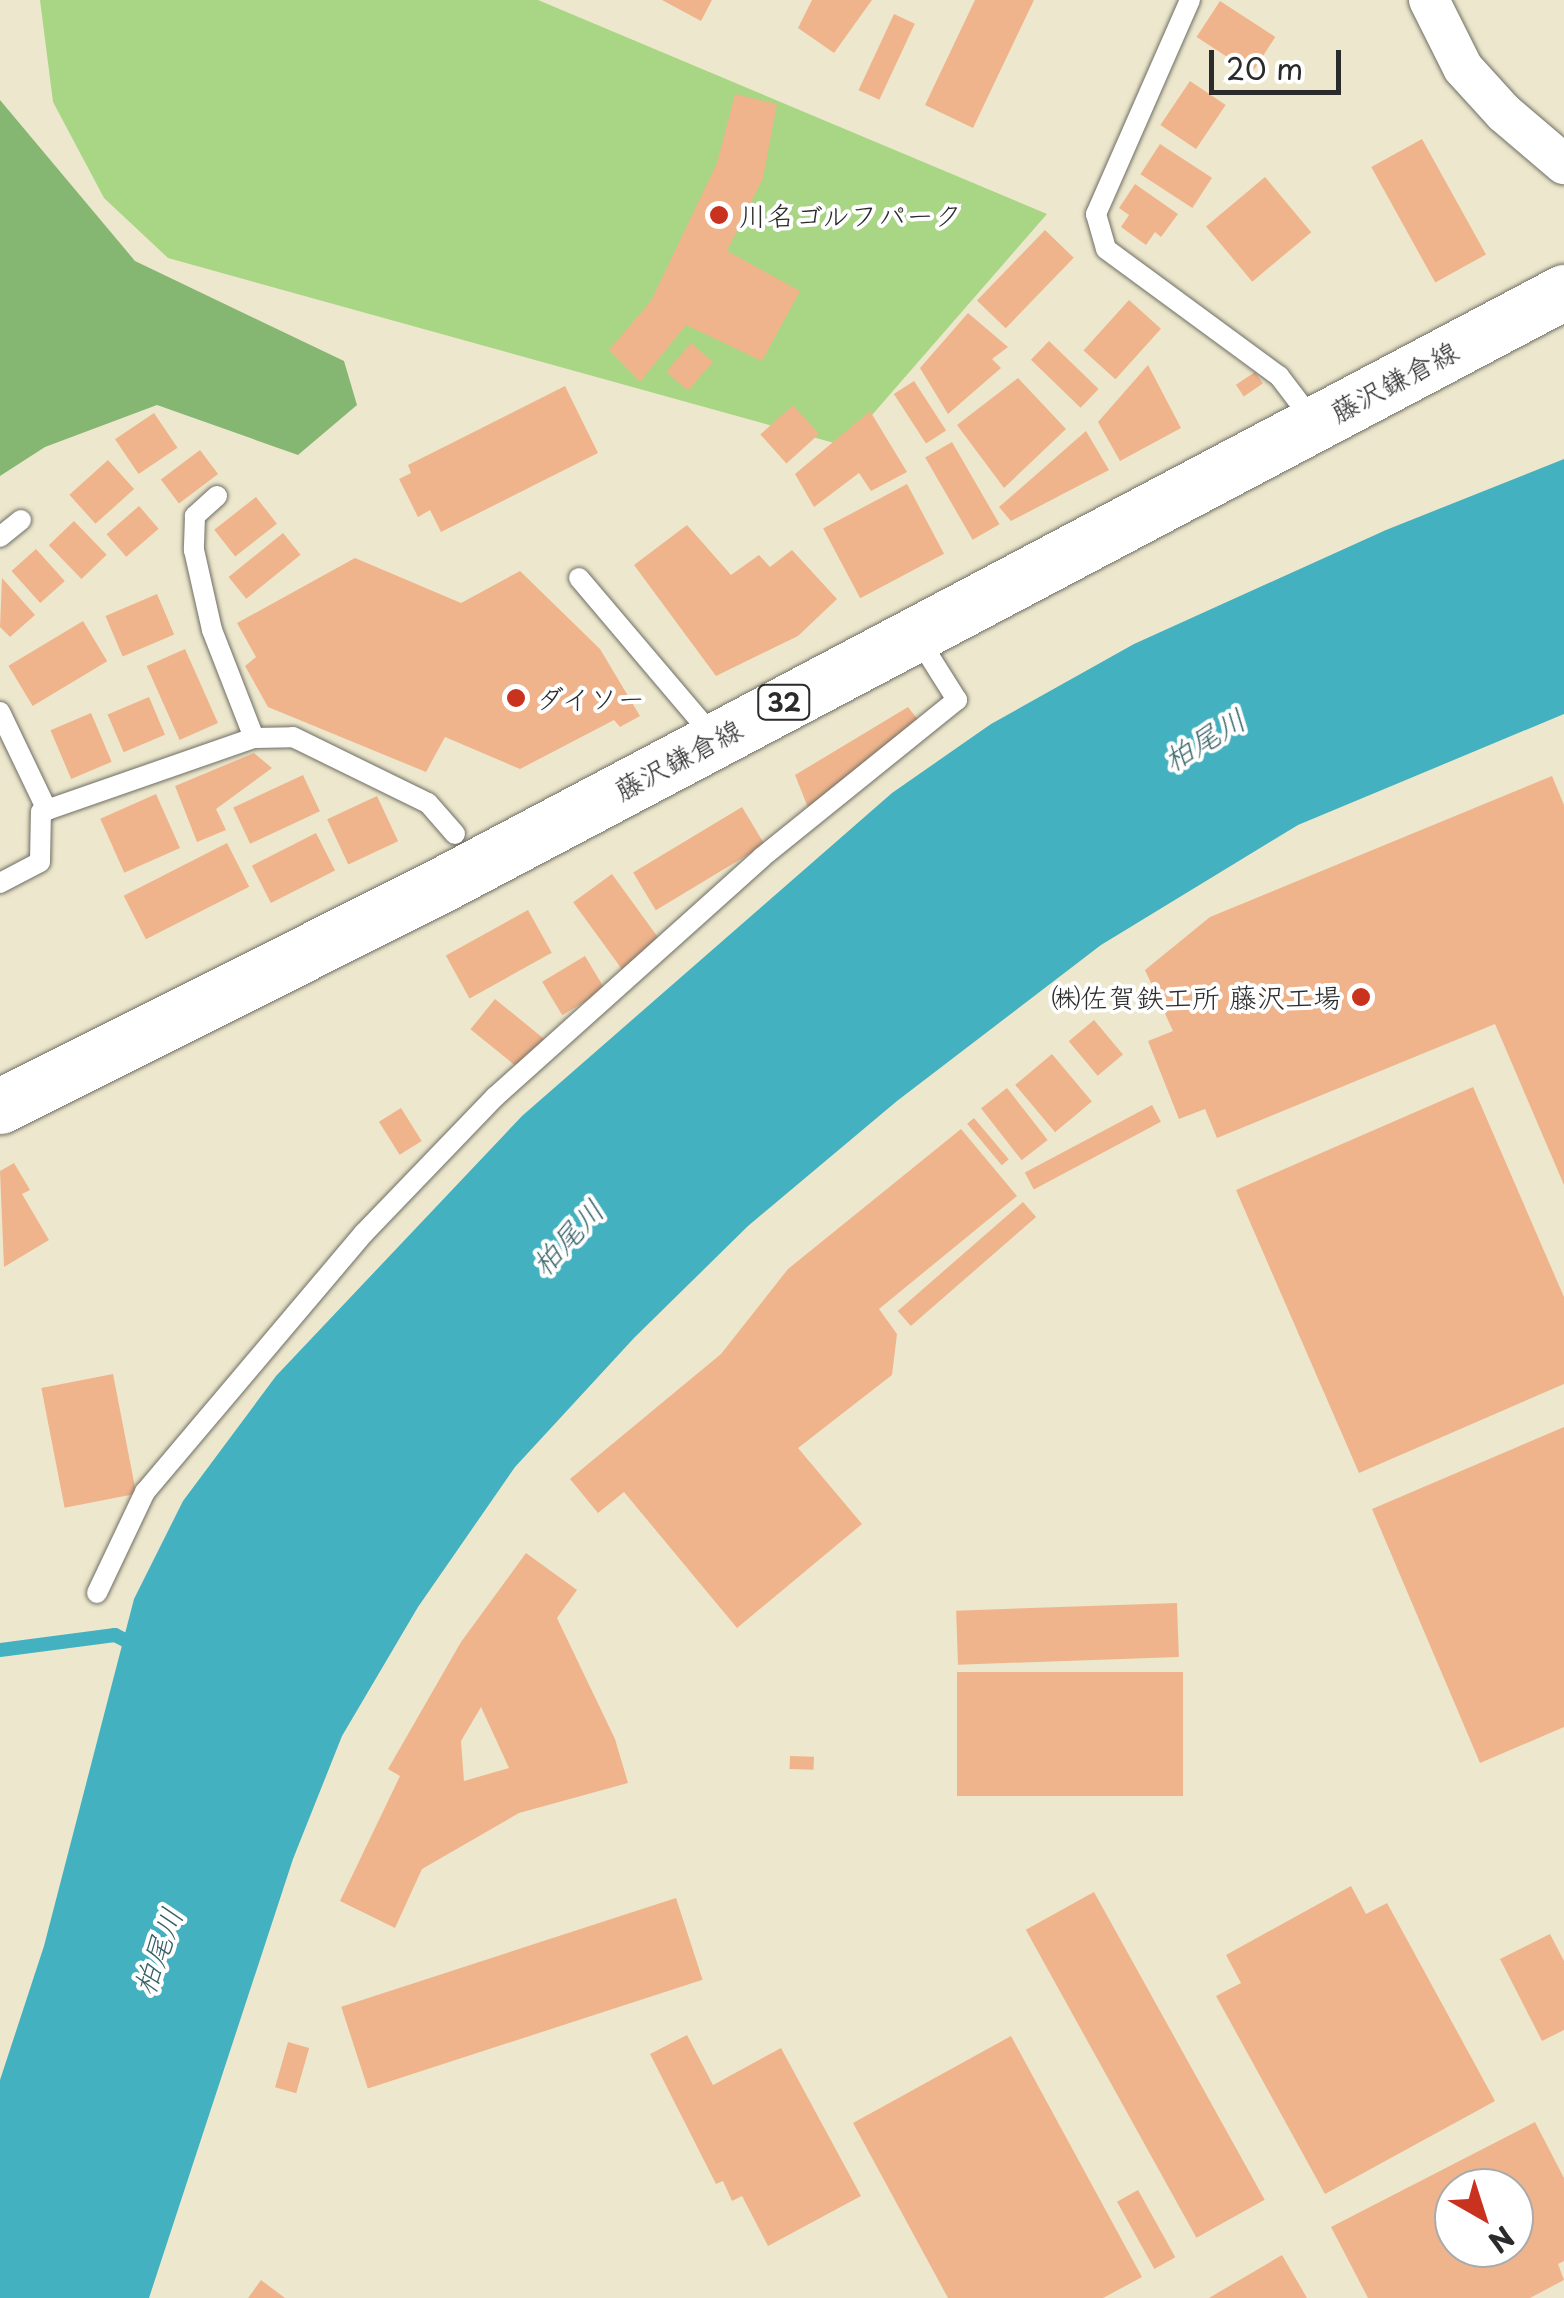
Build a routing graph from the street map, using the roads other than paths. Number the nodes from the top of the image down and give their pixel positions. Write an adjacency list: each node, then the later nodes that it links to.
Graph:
1 (1190, 0): 5 (lane)
2 (1430, 0): 3 (street)
3 (1564, 164)
4 (1564, 292): 5 (main road, 藤沢鎌倉線 / 32)
5 (1315, 423): 10 (main road, 藤沢鎌倉線 / 32)
6 (217, 496): 12 (lane)
7 (21, 520): 8 (lane)
8 (0, 537)
9 (578, 578): 13 (lane)
10 (915, 632): 13 (main road, 藤沢鎌倉線 / 32); 18 (lane)
11 (0, 712): 14 (lane)
12 (254, 738): 14 (lane); 15 (lane)
13 (716, 738): 17 (main road, 藤沢鎌倉線 / 32)
14 (46, 810): 16 (lane)
15 (455, 834)
16 (0, 883)
17 (0, 1106)
18 (97, 1593)

